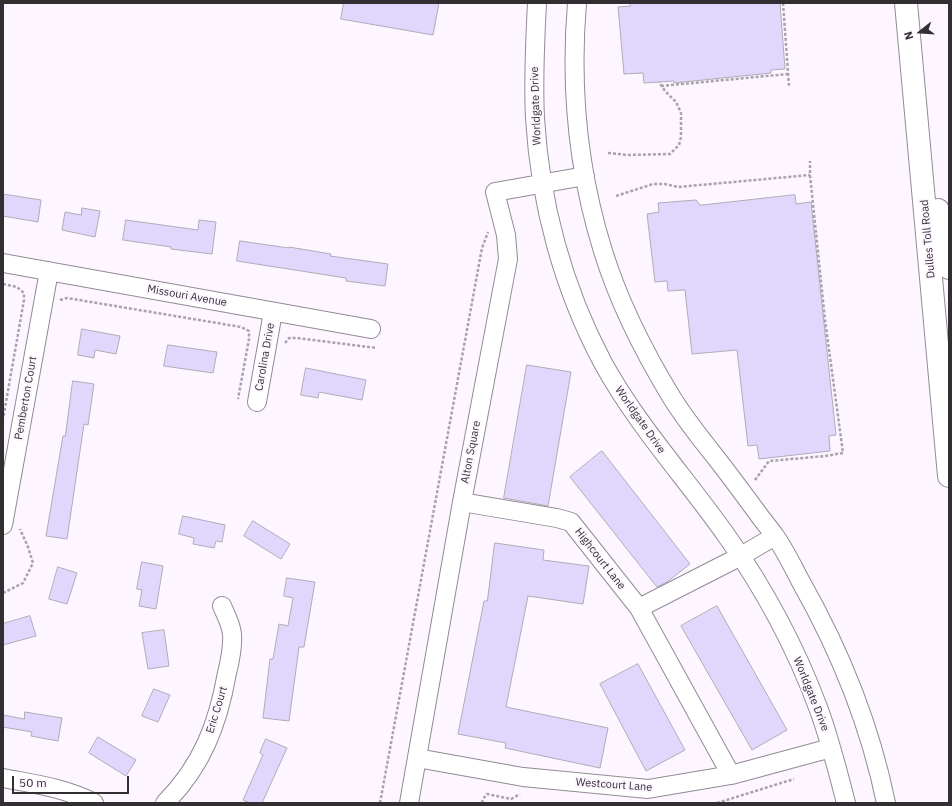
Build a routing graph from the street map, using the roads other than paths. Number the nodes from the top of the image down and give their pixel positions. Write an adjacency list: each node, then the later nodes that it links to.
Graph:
1 (537, 3): 6 (street, Worldgate Drive)
2 (577, 3): 5 (street)
3 (906, 3): 4 (highway, Dulles Toll Road)
4 (915, 95): 8 (highway); 13 (highway, Dulles Toll Road)
5 (584, 176): 6 (street, Alton Square); 16 (street)
6 (542, 183): 14 (street, Alton Square); 17 (street, Worldgate Drive)
7 (3, 263): 9 (street, Missouri Avenue)
8 (949, 268)
9 (49, 271): 10 (street, Missouri Avenue); 15 (street, Pemberton Court)
10 (273, 312): 11 (street, Missouri Avenue); 12 (street, Carolina Drive)
11 (371, 329)
12 (257, 402)
13 (949, 476)
14 (462, 502): 19 (street, Highcourt Lane); 21 (street, Alton Square)
15 (11, 525)
16 (775, 536): 17 (street); 28 (street)
17 (741, 556): 19 (street); 20 (street, Worldgate Drive)
18 (222, 606): 25 (street, Eric Court)
19 (639, 608): 22 (street, Highcourt Lane)
20 (831, 748): 22 (street, Westcourt Lane); 27 (street, Worldgate Drive)
21 (417, 758): 22 (street, Westcourt Lane); 26 (street, Alton Square)
22 (731, 775)
23 (3, 778): 24 (street)
24 (94, 803)
25 (165, 803)
26 (409, 803)
27 (846, 803)
28 (886, 803)

